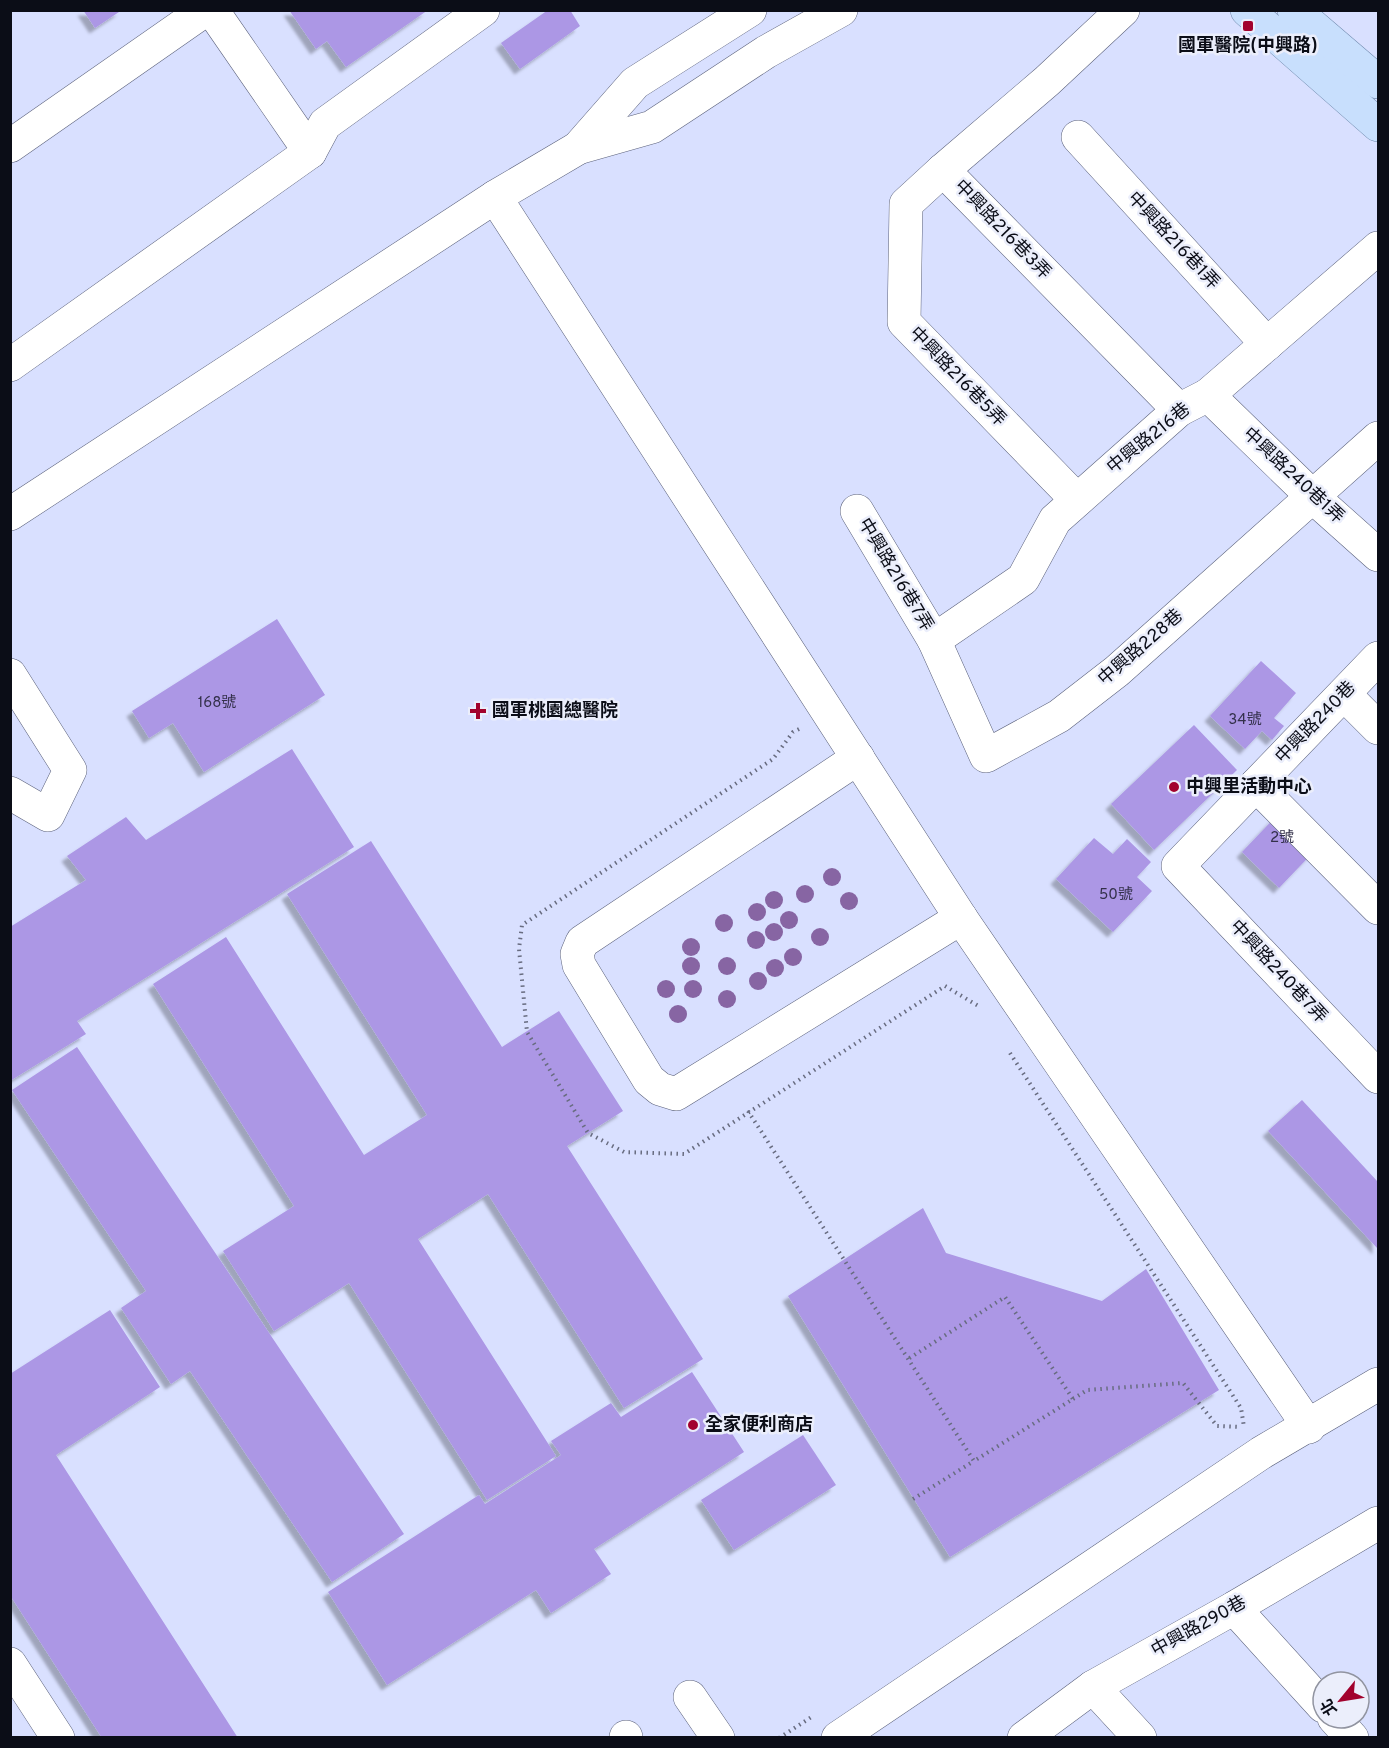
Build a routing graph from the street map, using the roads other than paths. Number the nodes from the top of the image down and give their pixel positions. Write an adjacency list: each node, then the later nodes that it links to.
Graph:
1 (205, 10): 12 (street)
2 (212, 10): 14 (street)
3 (483, 10): 14 (street)
4 (750, 10): 13 (street)
5 (841, 10): 13 (street)
6 (1123, 10): 15 (street, 中興路216巷3弄)
7 (1247, 10): 10 (main road)
8 (1294, 10): 9 (main road)
9 (1378, 82)
10 (1378, 125)
11 (1078, 137): 18 (street, 中興路216巷1弄)
12 (10, 146)
13 (578, 147): 16 (street)
14 (310, 152): 19 (street)
15 (943, 170): 21 (street, 中興路216巷3弄); 24 (street, 中興路216巷5弄)
16 (495, 196): 26 (street); 33 (street)
17 (1378, 248): 18 (street, 中興路216巷)
18 (1268, 344): 20 (street, 中興路216巷)
19 (10, 365)
20 (1208, 395): 21 (street, 中興路216巷); 23 (street, 中興路240巷1弄)
21 (1179, 410): 24 (street, 中興路216巷)
22 (1378, 438): 23 (street, 中興路228巷)
23 (1313, 497): 27 (street, 中興路240巷1弄); 28 (street, 中興路228巷)
24 (1077, 501): 28 (street, 中興路216巷)
25 (857, 511): 28 (street, 中興路216巷7弄)
26 (10, 514)
27 (1378, 555)
28 (934, 640)
29 (1378, 658): 31 (street, 中興路240巷)
30 (10, 675): 35 (street)
31 (1344, 694): 32 (street); 34 (street, 中興路240巷)
32 (1378, 728)
33 (858, 758): 38 (street); 38 (street)
34 (1257, 785): 36 (street, 中興路240巷); 37 (street)
35 (10, 793)
36 (1178, 866): 39 (street, 中興路240巷7弄)
37 (1378, 908)
38 (961, 918): 41 (street)
39 (1378, 1077)
40 (1378, 1384): 41 (street)
41 (1309, 1427): 50 (street)
42 (1378, 1523): 43 (street, 中興路290巷)
43 (1234, 1608): 45 (street, 中興路290巷); 46 (street)
44 (10, 1664): 48 (street)
45 (1093, 1687): 51 (street, 中興路290巷); 52 (street)
46 (1311, 1693)
47 (690, 1697): 49 (street)
48 (58, 1737)
49 (718, 1737)
50 (838, 1737)
51 (1024, 1737)
52 (1140, 1737)

